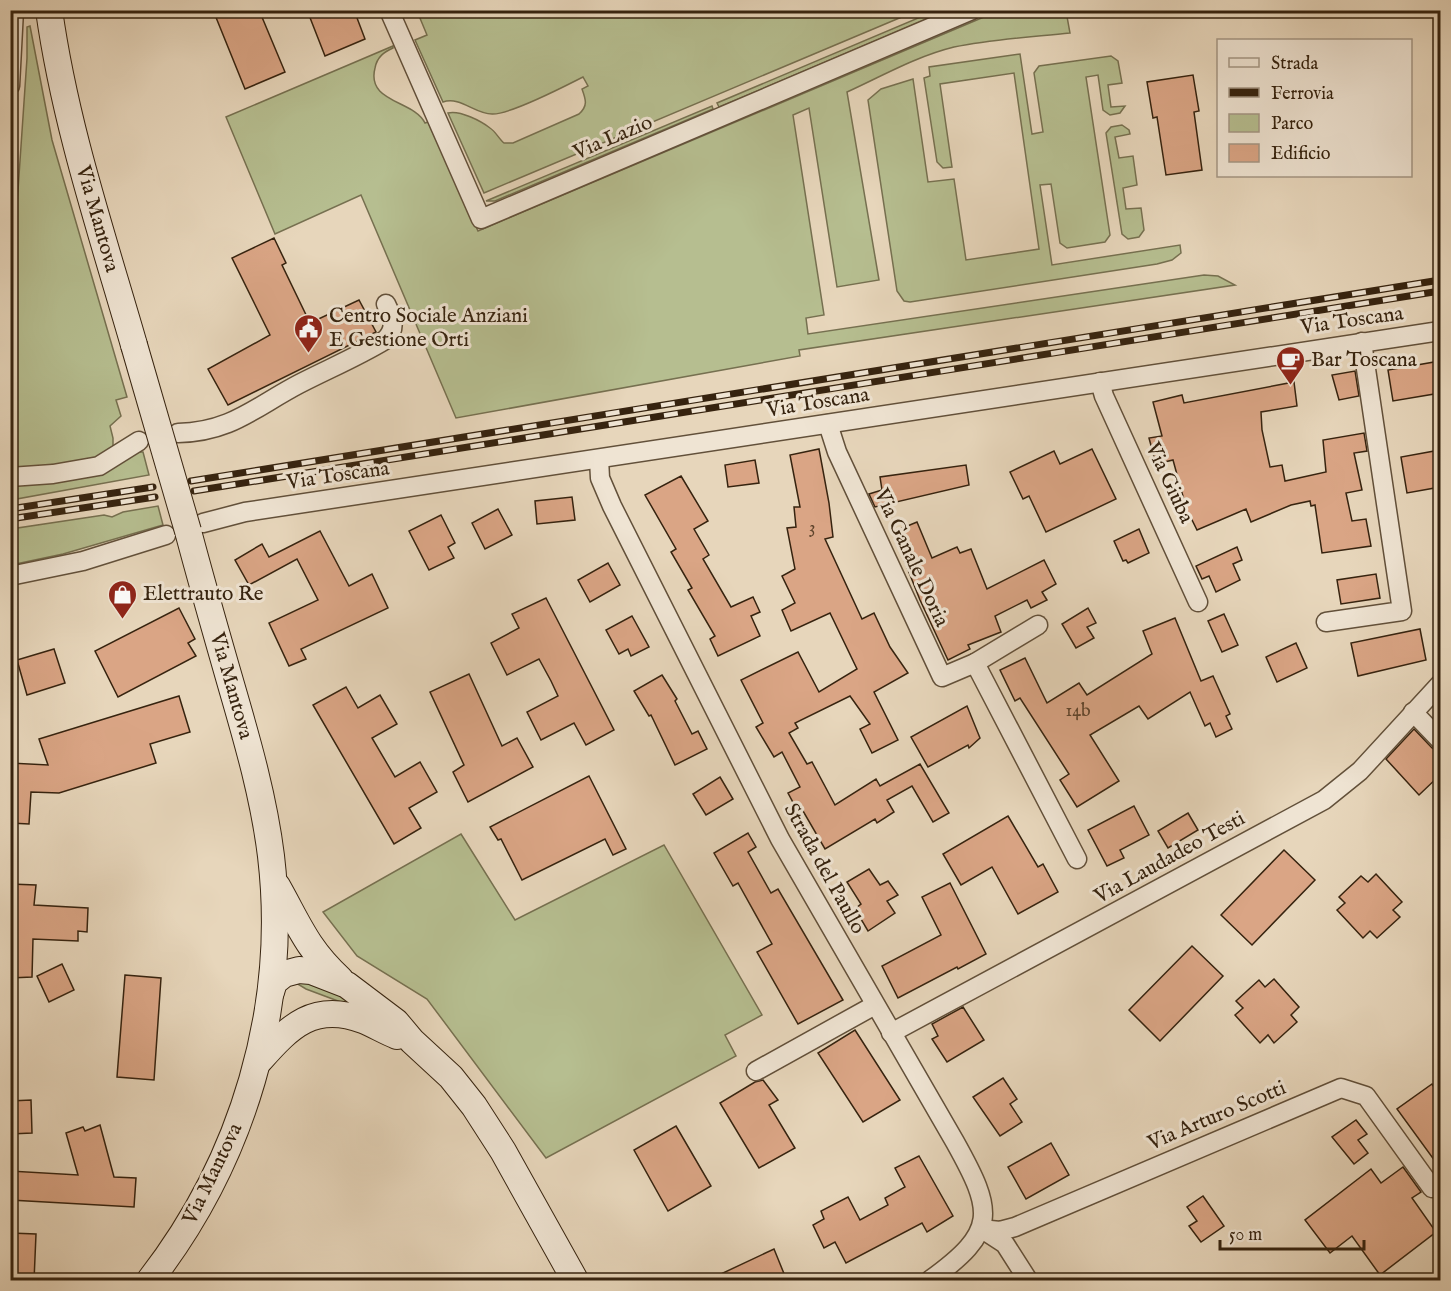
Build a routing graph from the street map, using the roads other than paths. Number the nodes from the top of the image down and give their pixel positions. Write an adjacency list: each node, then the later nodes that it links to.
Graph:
1 (14, 10): 5 (street)
2 (49, 10): 26 (main road, Via Mantova, bridge)
3 (389, 10): 4 (street, Via Lazio)
4 (972, 10)
5 (10, 86)
6 (386, 304): 11 (street)
7 (1440, 331): 8 (street, Via Toscana)
8 (1362, 342): 9 (street, Via Toscana); 19 (street)
9 (1100, 382): 10 (street, Via Toscana); 18 (street, Via Giuba)
10 (828, 424): 13 (street, Via Toscana); 21 (street, Via Ganale Doria)
11 (178, 433)
12 (140, 441): 14 (street)
13 (599, 459): 15 (street, Via Toscana); 29 (street, Strada del Paullo)
14 (10, 477)
15 (203, 523)
16 (166, 535): 17 (street)
17 (10, 576)
18 (1198, 602)
19 (1326, 622)
20 (1038, 625): 21 (street, Via Ganale Doria)
21 (975, 663): 25 (street)
22 (1440, 684): 23 (street, Via Laudadeo Testi)
23 (1413, 712): 24 (street); 30 (street, Via Laudadeo Testi)
24 (1440, 740)
25 (1077, 859)
26 (272, 872): 27 (main road); 28 (main road, Via Mantova)
27 (347, 986): 28 (main road); 31 (main road)
28 (271, 992): 32 (main road, Via Mantova)
29 (875, 1005): 30 (street, Strada del Paullo); 33 (street)
30 (891, 1033): 35 (street, Strada del Paullo)
31 (414, 1044): 32 (main road); 37 (main road)
32 (255, 1068): 36 (main road, Via Mantova)
33 (756, 1071)
34 (1432, 1188): 35 (street, Via Arturo Scotti)
35 (981, 1229): 38 (street); 39 (street)
36 (150, 1281)
37 (575, 1281)
38 (930, 1281)
39 (1028, 1281)

